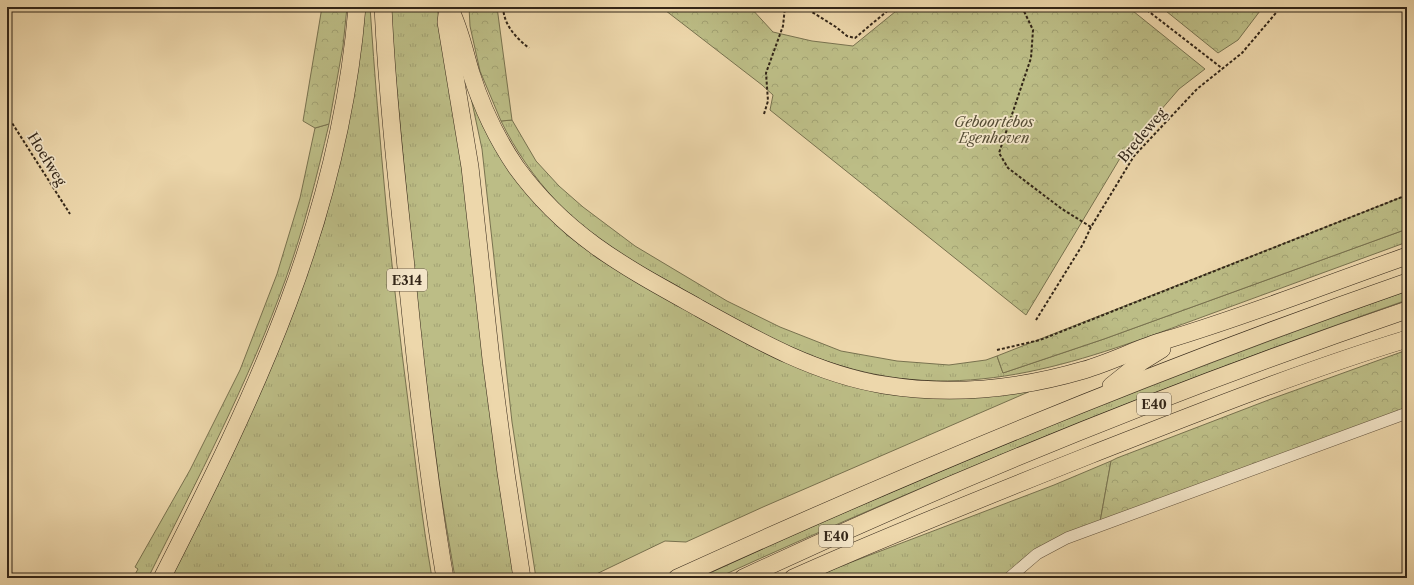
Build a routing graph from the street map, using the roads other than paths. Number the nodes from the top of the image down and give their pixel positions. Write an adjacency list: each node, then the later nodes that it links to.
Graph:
1 (357, 7): 13 (highway)
2 (383, 7): 14 (highway, E314)
3 (449, 7): 9 (highway); 15 (highway)
4 (1407, 256): 9 (highway)
5 (1407, 282): 11 (highway, E40)
6 (1407, 310): 7 (highway, E40)
7 (1381, 318): 8 (highway); 17 (highway, E40)
8 (1407, 323)
9 (1191, 334): 11 (highway)
10 (1407, 339): 18 (highway)
11 (1099, 396): 16 (highway, E40)
12 (1407, 413): 19 (street)
13 (162, 578)
14 (445, 578)
15 (522, 578)
16 (677, 578)
17 (743, 578)
18 (793, 578)
19 (1008, 578)

